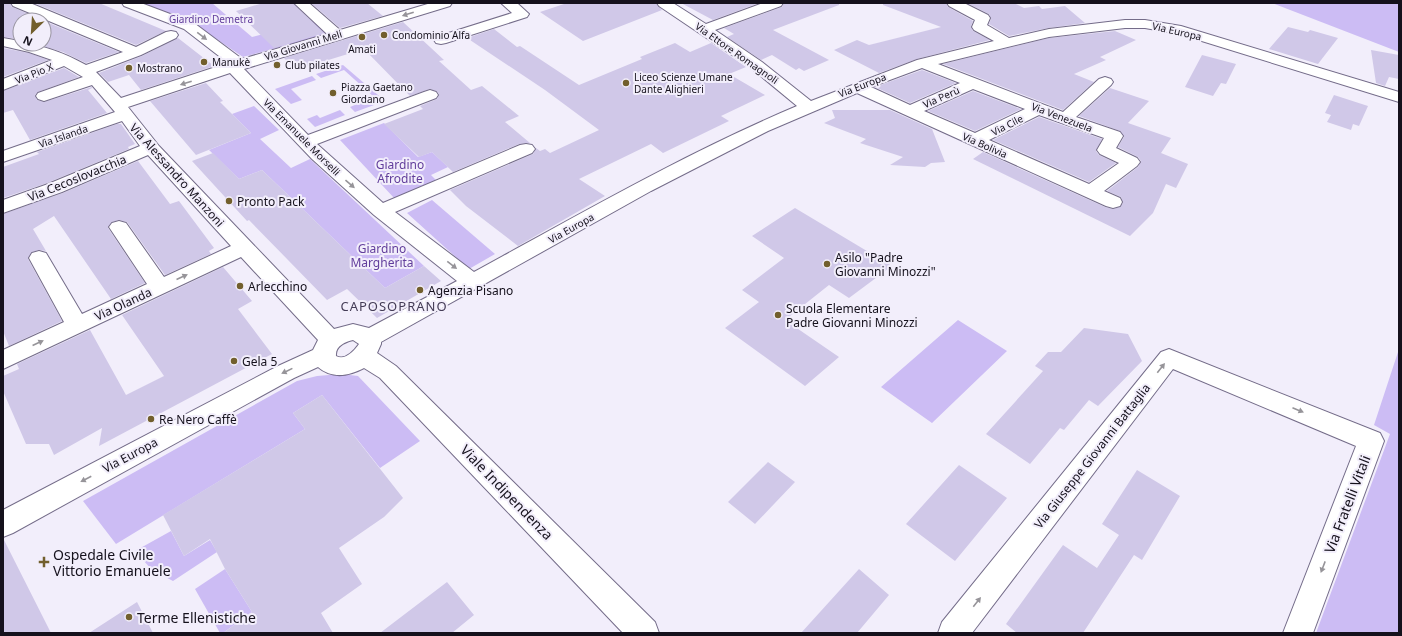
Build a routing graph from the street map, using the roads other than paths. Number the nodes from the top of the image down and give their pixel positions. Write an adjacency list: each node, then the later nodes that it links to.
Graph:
1 (12, 3): 10 (street)
2 (18, 3): 17 (street)
3 (129, 3): 20 (street, Via Emanuele Morselli, one-way to 20)
4 (301, 3): 13 (street)
5 (445, 3): 13 (street, Via Giovanni Meli, one-way to 13)
6 (508, 3): 14 (street)
7 (664, 3): 11 (street, Via Ettore Romagnoli)
8 (776, 3): 11 (street)
9 (954, 3): 16 (street)
10 (3, 6)
11 (706, 30): 29 (street, Via Ettore Romagnoli)
12 (171, 35): 17 (street)
13 (337, 36): 20 (street, Via Giovanni Meli)
14 (441, 40)
15 (3, 42): 18 (street, Via Alessandro Manzoni)
16 (1006, 42): 19 (street, Via Europa); 28 (street, Via Europa)
17 (136, 52): 21 (street)
18 (65, 60): 21 (street, Via Alessandro Manzoni); 24 (street, Via Pio X)
19 (922, 63): 22 (street, Via Venezuela); 25 (street, Via Europa)
20 (236, 66): 31 (street, Via Giovanni Meli, one-way to 31); 35 (street, Via Emanuele Morselli)
21 (89, 75): 27 (street); 31 (street, Via Alessandro Manzoni)
22 (973, 82): 30 (street, Via Venezuela); 32 (street, Via Perù)
23 (1105, 82): 33 (street)
24 (3, 86)
25 (857, 87): 29 (street, Via Europa); 32 (street, Via Bolivia)
26 (430, 95): 35 (street)
27 (44, 96)
28 (1399, 97)
29 (808, 107): 46 (street, Via Europa)
30 (1038, 109): 33 (street, Via Venezuela); 34 (street, Via Cile)
31 (120, 110): 36 (street, Via Alessandro Manzoni); 38 (street, Via Islanda)
32 (910, 110): 34 (street, Via Bolivia)
33 (1064, 119): 39 (street, Via Venezuela)
34 (975, 140): 39 (street, Via Bolivia)
35 (305, 142): 42 (street, Via Emanuele Morselli, one-way to 42)
36 (151, 148): 41 (street, Via Cecoslovacchia); 44 (street, Via Alessandro Manzoni)
37 (526, 149): 42 (street)
38 (3, 157)
39 (1091, 192): 40 (street, Via Bolivia)
40 (1113, 202)
41 (3, 207)
42 (381, 211): 46 (street, Via Emanuele Morselli, one-way to 46)
43 (119, 227): 47 (street)
44 (244, 248): 47 (street, Via Olanda, one-way to 44); 49 (street, Via Alessandro Manzoni)
45 (39, 258): 48 (street)
46 (474, 282): 50 (street, Via Europa)
47 (160, 287): 48 (street, Via Olanda)
48 (77, 325): 51 (street, Via Olanda, one-way to 48)
49 (327, 348): 50 (street); 50 (street); 53 (street, Via Europa, one-way to 53)
50 (366, 348): 54 (street, Viale Indipendenza)
51 (3, 360)
52 (1262, 395): 55 (street, Via Giuseppe Giovanni Battaglia, one-way to 52); 56 (street, Via Fratelli Vitali, one-way to 56)
53 (3, 524)
54 (644, 633)
55 (953, 633)
56 (1298, 633)

